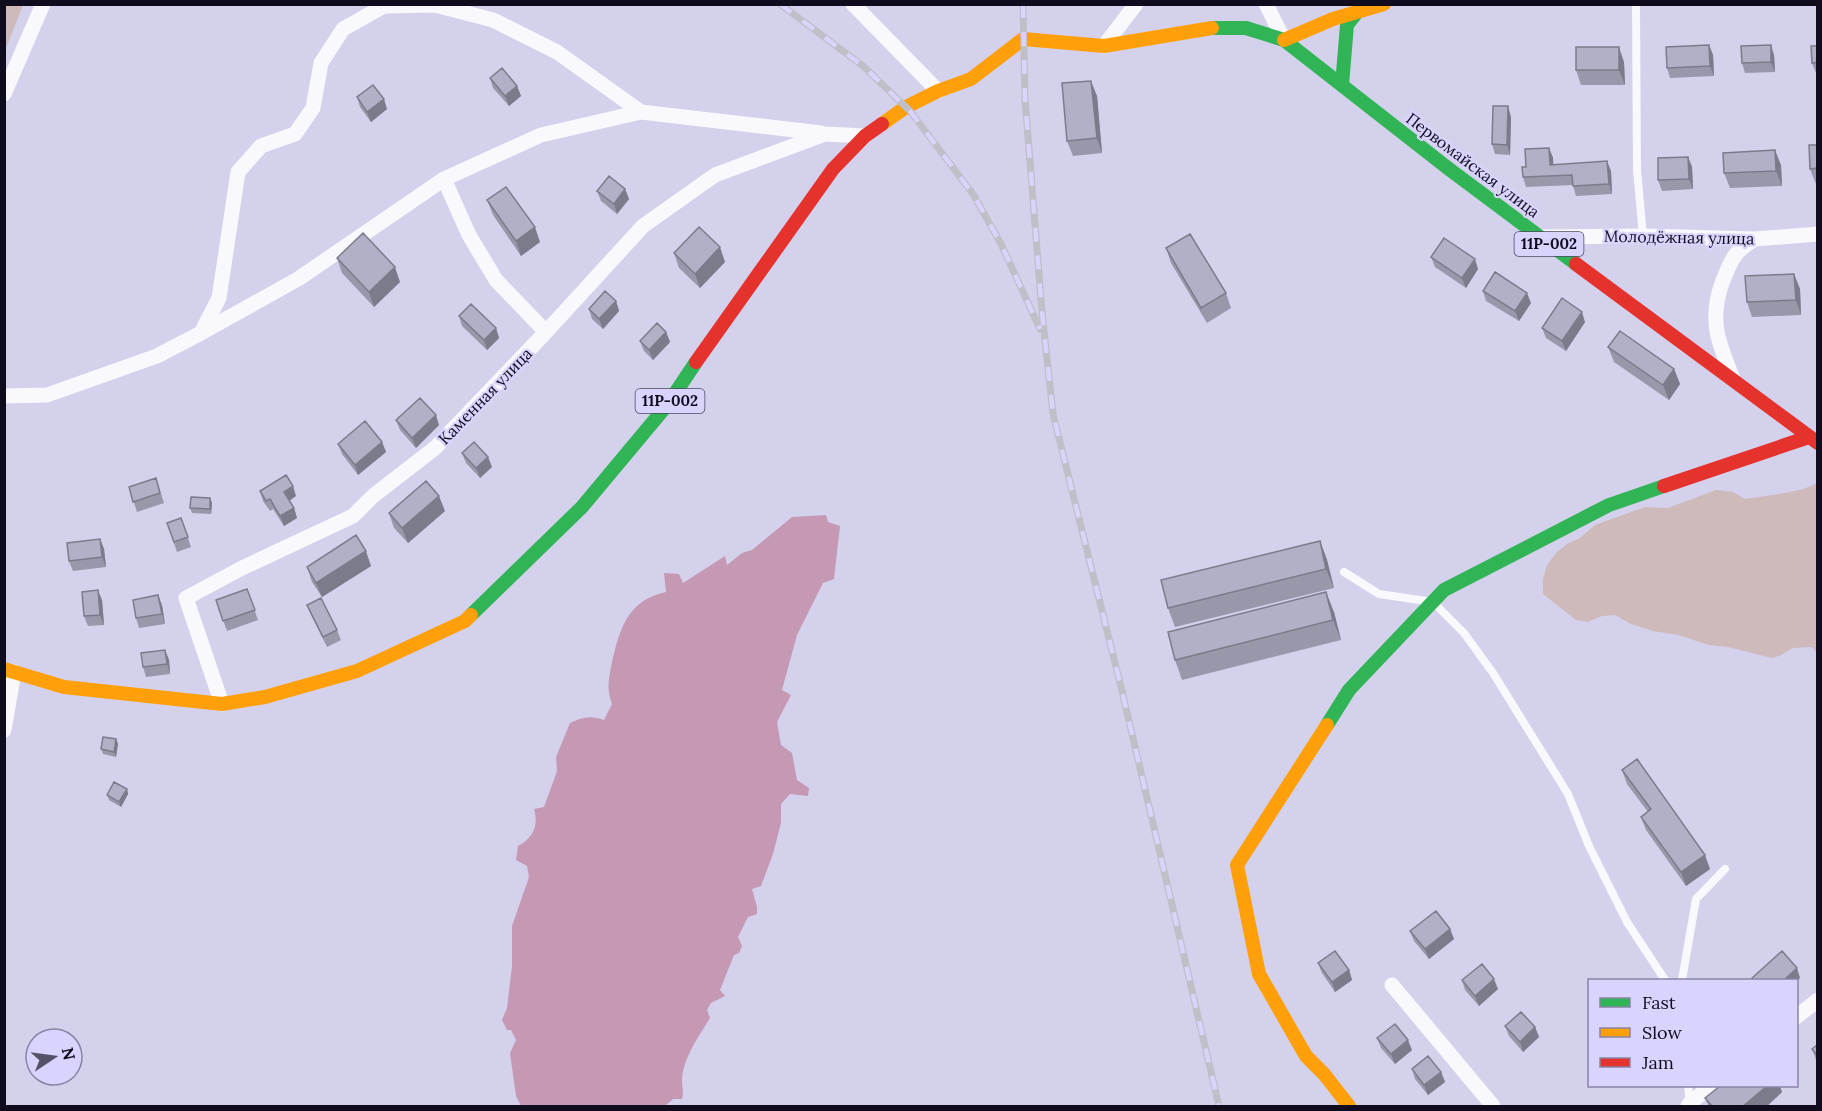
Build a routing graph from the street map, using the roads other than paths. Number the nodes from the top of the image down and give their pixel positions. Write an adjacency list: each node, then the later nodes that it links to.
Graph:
1 (43, 4): 13 (street)
2 (853, 4): 12 (street)
3 (1136, 4): 10 (street)
4 (1266, 4): 9 (street)
5 (1384, 4): 8 (main road)
6 (1636, 4): 19 (lane)
7 (434, 5): 14 (street); 23 (street)
8 (1359, 10): 9 (main road); 11 (main road)
9 (1284, 40): 10 (main road, 11Р-002); 11 (main road, Первомайская улица / 11Р-002)
10 (1104, 45): 12 (main road, 11Р-002)
11 (1342, 85): 20 (main road, Первомайская улица / 11Р-002)
12 (938, 91): 16 (main road, 11Р-002)
13 (4, 94)
14 (640, 112): 15 (street); 17 (street)
15 (825, 134): 16 (street, Каменная улица); 22 (street, Каменная улица)
16 (865, 136): 30 (main road, 11Р-002)
17 (444, 179): 22 (street); 23 (street)
18 (1818, 234): 21 (street, Молодёжная улица)
19 (1642, 236): 20 (street, Молодёжная улица); 21 (street, Молодёжная улица)
20 (1540, 237): 24 (main road, Первомайская улица / 11Р-002)
21 (1755, 239): 24 (street)
22 (546, 332): 30 (street, Каменная улица)
23 (201, 333): 25 (street)
24 (1734, 382): 26 (main road, Первомайская улица / 11Р-002)
25 (4, 396)
26 (1813, 440): 28 (main road)
27 (1344, 572): 28 (lane)
28 (1432, 602): 33 (lane); 41 (main road)
29 (9, 670): 30 (main road, 11Р-002); 31 (street)
30 (222, 704)
31 (4, 730)
32 (1725, 869): 34 (lane)
33 (1664, 979)
34 (1682, 979)
35 (1392, 985): 42 (street)
36 (1818, 1000): 37 (street)
37 (1798, 1016)
38 (1688, 1087): 40 (lane)
39 (1710, 1087): 40 (street)
40 (1689, 1105)
41 (1348, 1107)
42 (1493, 1107)

